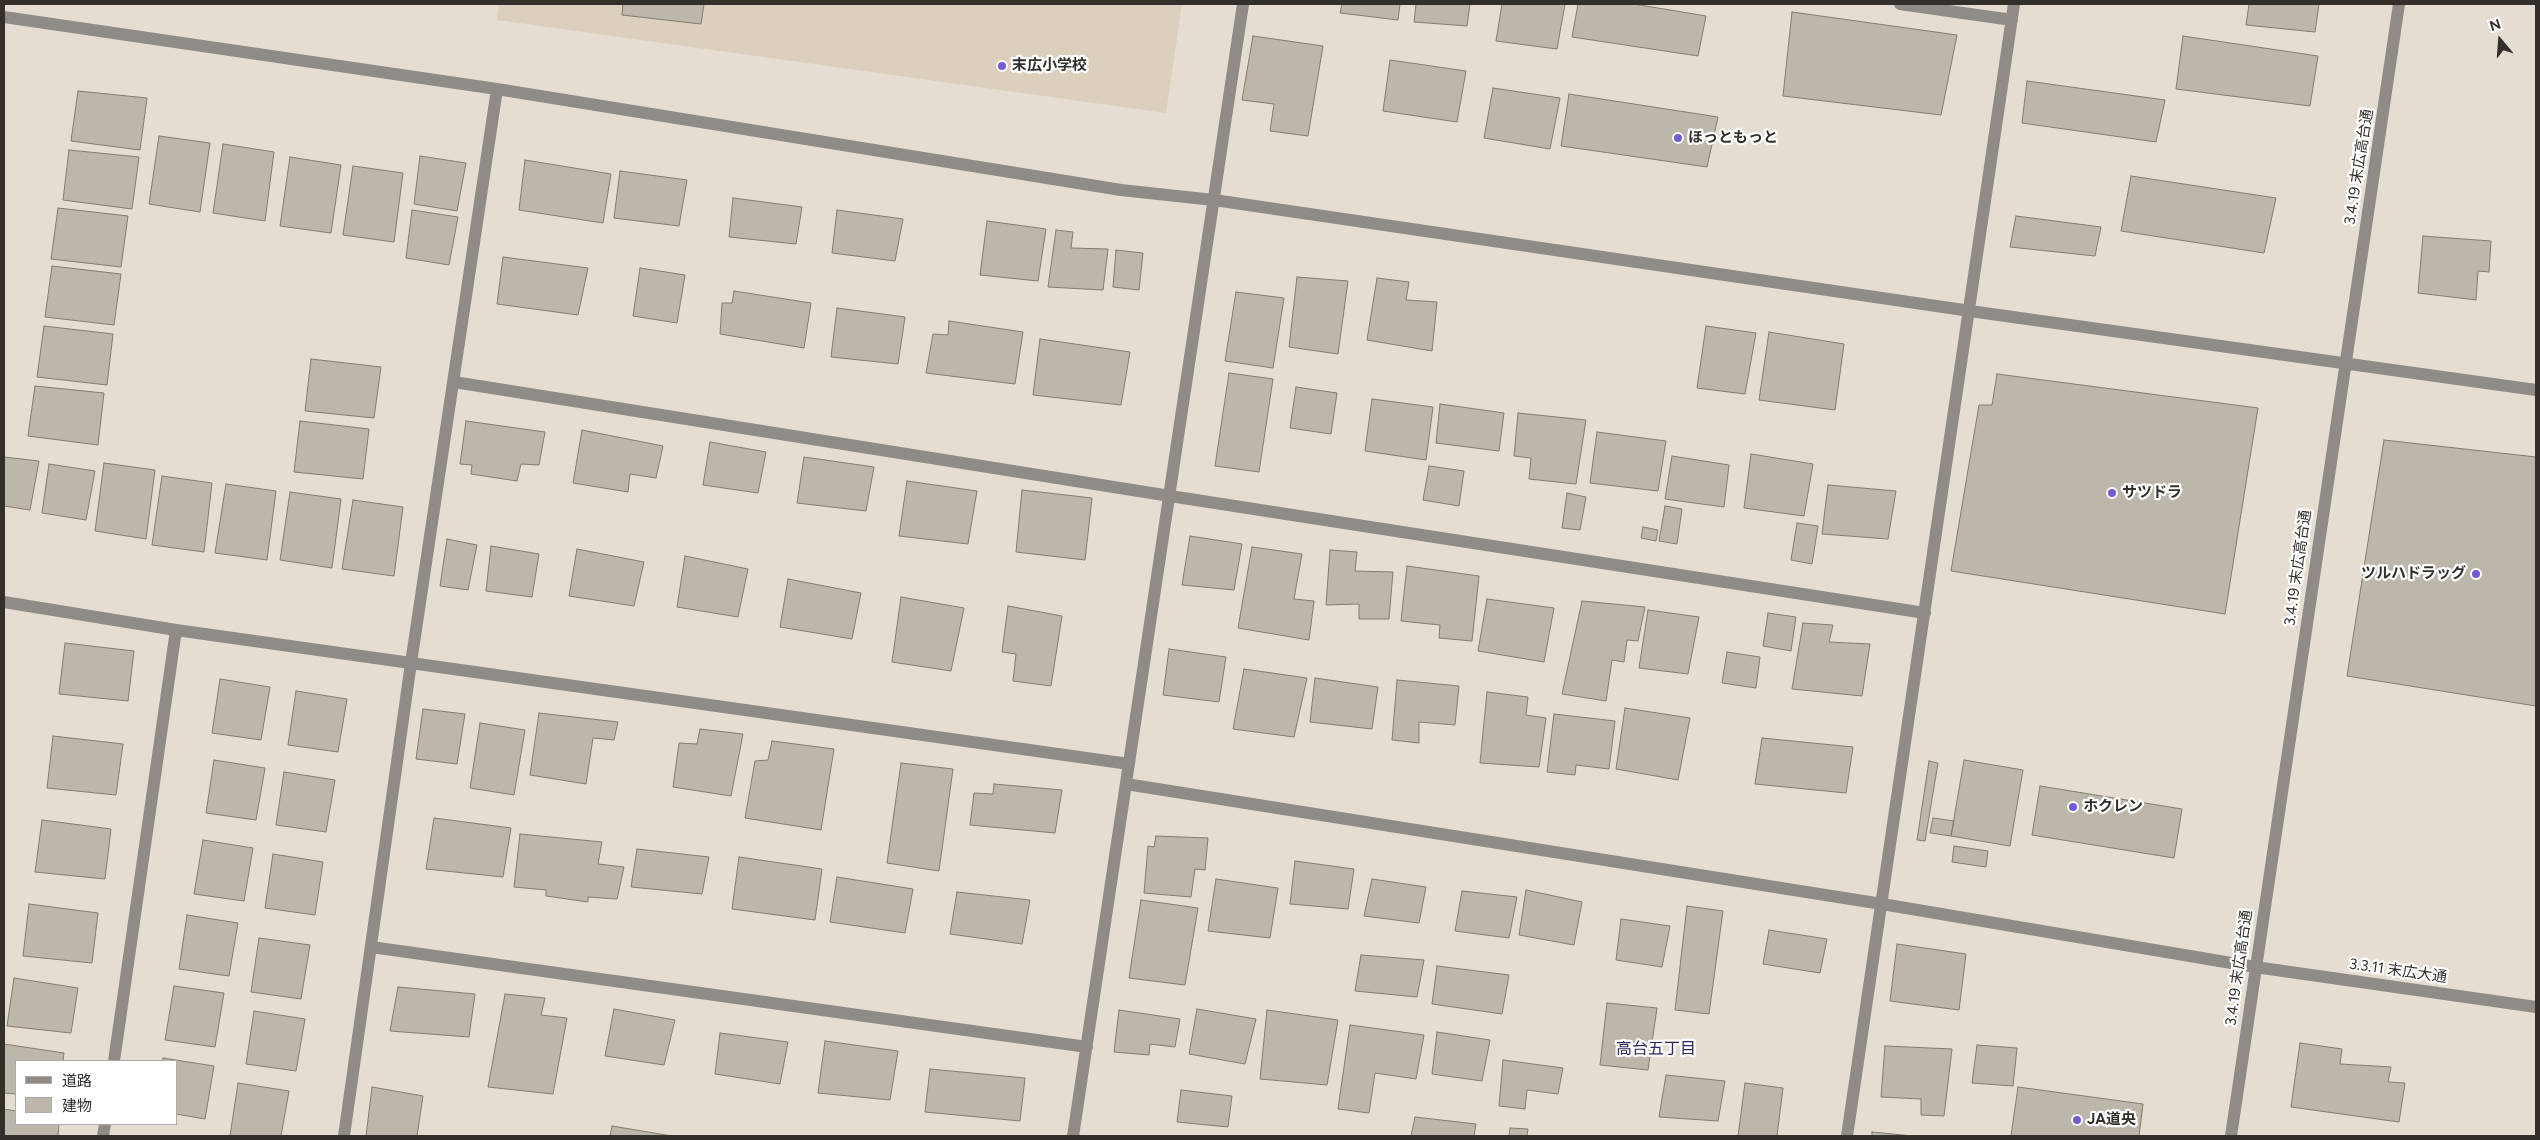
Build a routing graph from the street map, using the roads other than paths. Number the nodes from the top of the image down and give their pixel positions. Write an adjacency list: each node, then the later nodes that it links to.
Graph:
1 (1243, 4): 8 (street)
2 (1900, 4): 6 (street)
3 (2014, 4): 6 (street)
4 (2400, 4): 10 (street, 3.4.19 末広高台通)
5 (4, 17): 7 (street)
6 (2012, 20): 9 (street)
7 (497, 89): 8 (street); 11 (street)
8 (1214, 200): 9 (street); 13 (street)
9 (1970, 311): 10 (street); 15 (street)
10 (2345, 364): 12 (street); 22 (street, 3.4.19 末広高台通)
11 (454, 382): 13 (street); 17 (street)
12 (2536, 390)
13 (1170, 496): 15 (street); 18 (street)
14 (4, 602): 16 (street)
15 (1925, 613): 20 (street)
16 (176, 630): 17 (street); 25 (street)
17 (411, 664): 18 (street); 21 (street)
18 (1129, 764): 19 (street)
19 (1126, 784): 20 (street, 3.3.11 末広大通); 24 (street)
20 (1882, 904): 22 (street, 3.3.11 末広大通); 28 (street)
21 (371, 947): 24 (street); 26 (street)
22 (2255, 967): 23 (street, 3.3.11 末広大通); 29 (street, 3.4.19 末広高台通)
23 (2536, 1007)
24 (1087, 1047): 27 (street)
25 (114, 1060)
26 (344, 1136)
27 (1073, 1136)
28 (1847, 1136)
29 (2230, 1136)

